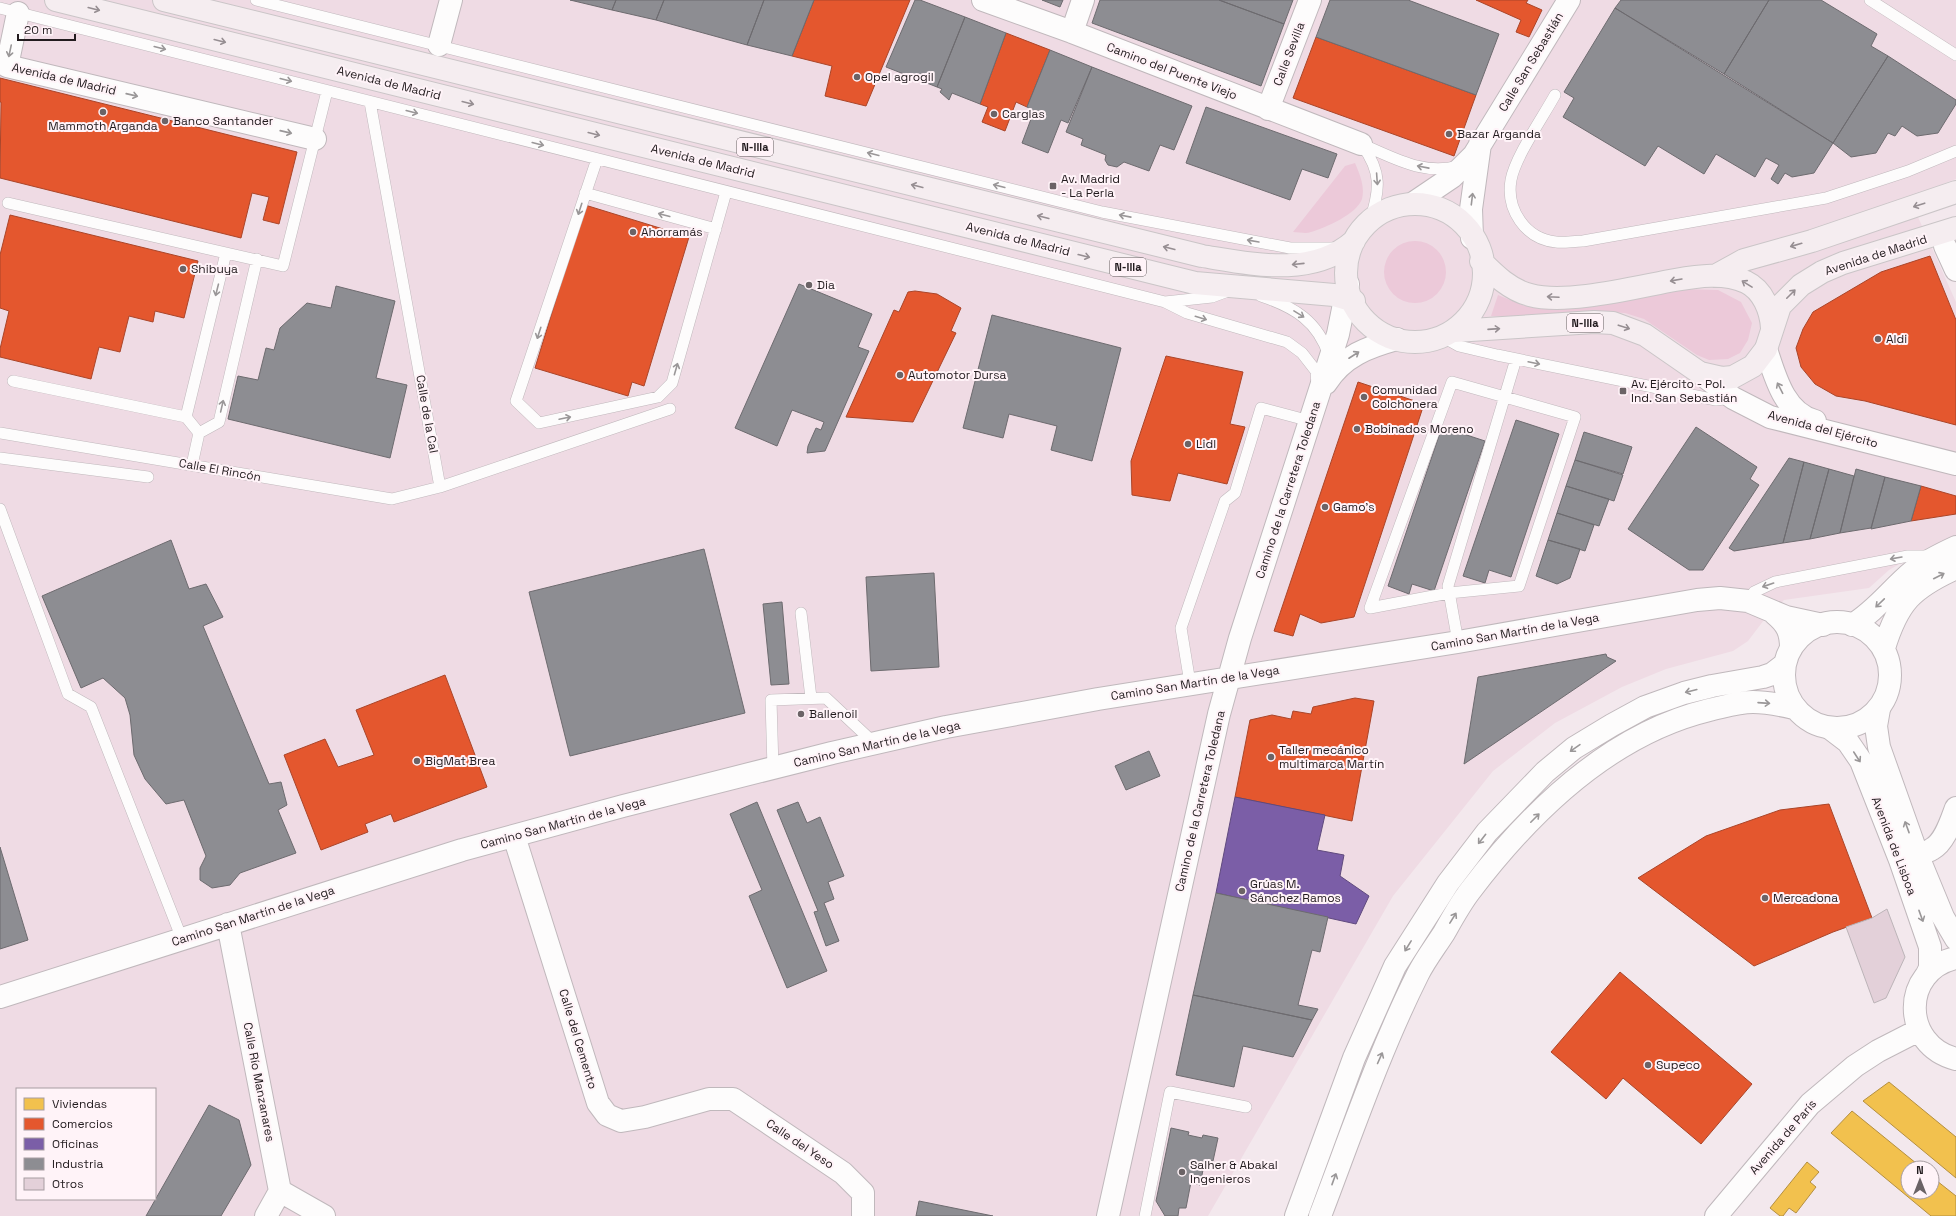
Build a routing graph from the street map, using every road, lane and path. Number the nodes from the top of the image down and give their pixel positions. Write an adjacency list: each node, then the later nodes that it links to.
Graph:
1 (56, 0): 39 (highway, Avenida de Madrid / N-IIIa, one-way to 39)
2 (164, 0): 33 (highway, N-IIIa, one-way to 2)
3 (256, 0): 12 (lane)
4 (451, 0): 12 (street)
5 (983, 0): 11 (street, Camino del Puente Viejo)
6 (1083, 0): 11 (street)
7 (1310, 0): 17 (street, Calle Sevilla)
8 (1568, 0): 20 (street, Calle San Sebastián)
9 (1870, 0): 13 (lane)
10 (9, 10): 14 (lane, one-way to 14); 18 (street, Avenida de Madrid, one-way to 18)
11 (1072, 32): 17 (street, Camino del Puente Viejo)
12 (439, 45): 33 (lane, one-way to 12)
13 (1956, 55)
14 (327, 91): 16 (lane); 18 (lane)
15 (1555, 95): 21 (lane)
16 (370, 102): 22 (lane, one-way to 22); 63 (lane, Calle de la Cal)
17 (1268, 109): 19 (street, Camino del Puente Viejo)
18 (315, 139): 35 (lane)
19 (1361, 144): 23 (lane, one-way to 19); 29 (lane, one-way to 29)
20 (1480, 144): 23 (street, Calle San Sebastián); 32 (street, one-way to 20)
21 (1956, 151)
22 (597, 159): 24 (lane); 26 (lane)
23 (1462, 165): 27 (street, Calle San Sebastián)
24 (726, 192): 30 (lane); 41 (lane)
25 (1956, 192): 38 (highway, N-IIIa, one-way to 38)
26 (585, 194): 30 (lane, one-way to 26); 30 (lane, one-way to 30)
27 (1415, 202): 29 (highway, N-IIIa); 32 (highway, N-IIIa)
28 (8, 203): 34 (lane)
29 (1370, 221): 33 (highway, N-IIIa)
30 (716, 229)
31 (1950, 237): 37 (street); 42 (highway, Avenida de Madrid / N-IIIa, one-way to 31)
32 (1472, 238): 36 (highway, N-IIIa)
33 (1351, 244): 40 (highway, N-IIIa)
34 (226, 252): 35 (lane); 54 (lane, one-way to 54)
35 (257, 259): 56 (lane, one-way to 35)
36 (1481, 261): 38 (highway, N-IIIa, one-way to 36); 43 (highway, N-IIIa)
37 (1956, 270)
38 (1714, 276): 42 (highway, N-IIIa, one-way to 38)
39 (1238, 288): 40 (highway, Avenida de Madrid / N-IIIa); 41 (lane); 46 (lane, one-way to 46)
40 (1350, 294): 44 (highway, N-IIIa); 46 (street, Camino de la Carretera Toledana)
41 (1165, 302): 50 (lane, one-way to 50)
42 (1772, 328): 45 (highway, Avenida de Madrid / N-IIIa)
43 (1449, 334): 44 (highway, N-IIIa); 47 (lane); 48 (highway, Avenida de Madrid / N-IIIa, one-way to 48)
44 (1397, 339): 50 (street, Camino de la Carretera Toledana, one-way to 44)
45 (1766, 349): 48 (highway, Avenida de Madrid / N-IIIa); 58 (street, Avenida del Ejército, one-way to 45)
46 (1330, 358): 50 (street, Camino de la Carretera Toledana)
47 (1516, 359): 51 (lane); 52 (lane, one-way to 52)
48 (1700, 373): 52 (street, Avenida del Ejército)
49 (13, 381): 54 (lane)
50 (1318, 394): 55 (street, Camino de la Carretera Toledana)
51 (1504, 397): 68 (lane); 68 (lane); 68 (lane)
52 (1733, 398): 60 (street, Avenida del Ejército)
53 (670, 409): 63 (lane)
54 (186, 417): 56 (lane)
55 (1310, 421): 77 (street, Camino de la Carretera Toledana); 78 (lane)
56 (199, 432): 61 (lane)
57 (0, 433): 61 (lane, Calle El Rincón)
58 (1956, 455)
59 (0, 458): 62 (lane)
60 (1956, 464)
61 (192, 465): 63 (lane, Calle El Rincón)
62 (148, 478)
63 (440, 487)
64 (0, 509): 89 (lane)
65 (1956, 547): 66 (street)
66 (1934, 557): 69 (lane, one-way to 69); 73 (street, one-way to 73)
67 (1956, 568): 75 (street, one-way to 67)
68 (1449, 593): 74 (lane)
69 (1748, 601): 71 (street, Camino San Martín de la Vega); 74 (street, Camino San Martín de la Vega)
70 (801, 613): 79 (lane)
71 (1775, 614): 72 (street, Camino San Martín de la Vega); 76 (street, Camino San Martín de la Vega)
72 (1824, 624): 73 (street); 76 (street)
73 (1852, 624): 75 (street)
74 (1458, 642): 77 (street, Camino San Martín de la Vega)
75 (1884, 648): 81 (street)
76 (1788, 656): 80 (street); 104 (street, one-way to 104)
77 (1229, 678): 78 (street, Camino San Martín de la Vega); 102 (street, Camino de la Carretera Toledana)
78 (1190, 683): 83 (street, Camino San Martín de la Vega)
79 (811, 698): 83 (lane); 84 (lane)
80 (1794, 708): 82 (street); 105 (street, one-way to 80)
81 (1879, 709): 82 (street); 87 (street, Avenida de Lisboa, one-way to 81)
82 (1831, 729): 92 (street, Avenida de Lisboa, one-way to 92)
83 (874, 743): 84 (street, Camino San Martín de la Vega)
84 (773, 768): 86 (street, Camino San Martín de la Vega)
85 (1956, 808): 87 (street)
86 (514, 836): 88 (street, Camino San Martín de la Vega); 96 (street, Calle del Cemento)
87 (1917, 854): 90 (street, Avenida de Lisboa)
88 (228, 924): 89 (street, Camino San Martín de la Vega); 98 (street, Calle Río Manzanares)
89 (182, 939): 93 (street, Camino San Martín de la Vega)
90 (1956, 939)
91 (1956, 958): 92 (street)
92 (1927, 974): 94 (street)
93 (0, 997)
94 (1919, 1030): 95 (street); 106 (street, Avenida de París)
95 (1956, 1059)
96 (733, 1099): 101 (street, Calle del Yeso)
97 (1246, 1107): 103 (lane)
98 (280, 1191): 99 (street); 100 (street)
99 (266, 1216)
100 (324, 1216)
101 (863, 1216)
102 (1108, 1216)
103 (1145, 1216)
104 (1296, 1216)
105 (1320, 1216)
106 (1716, 1216)

